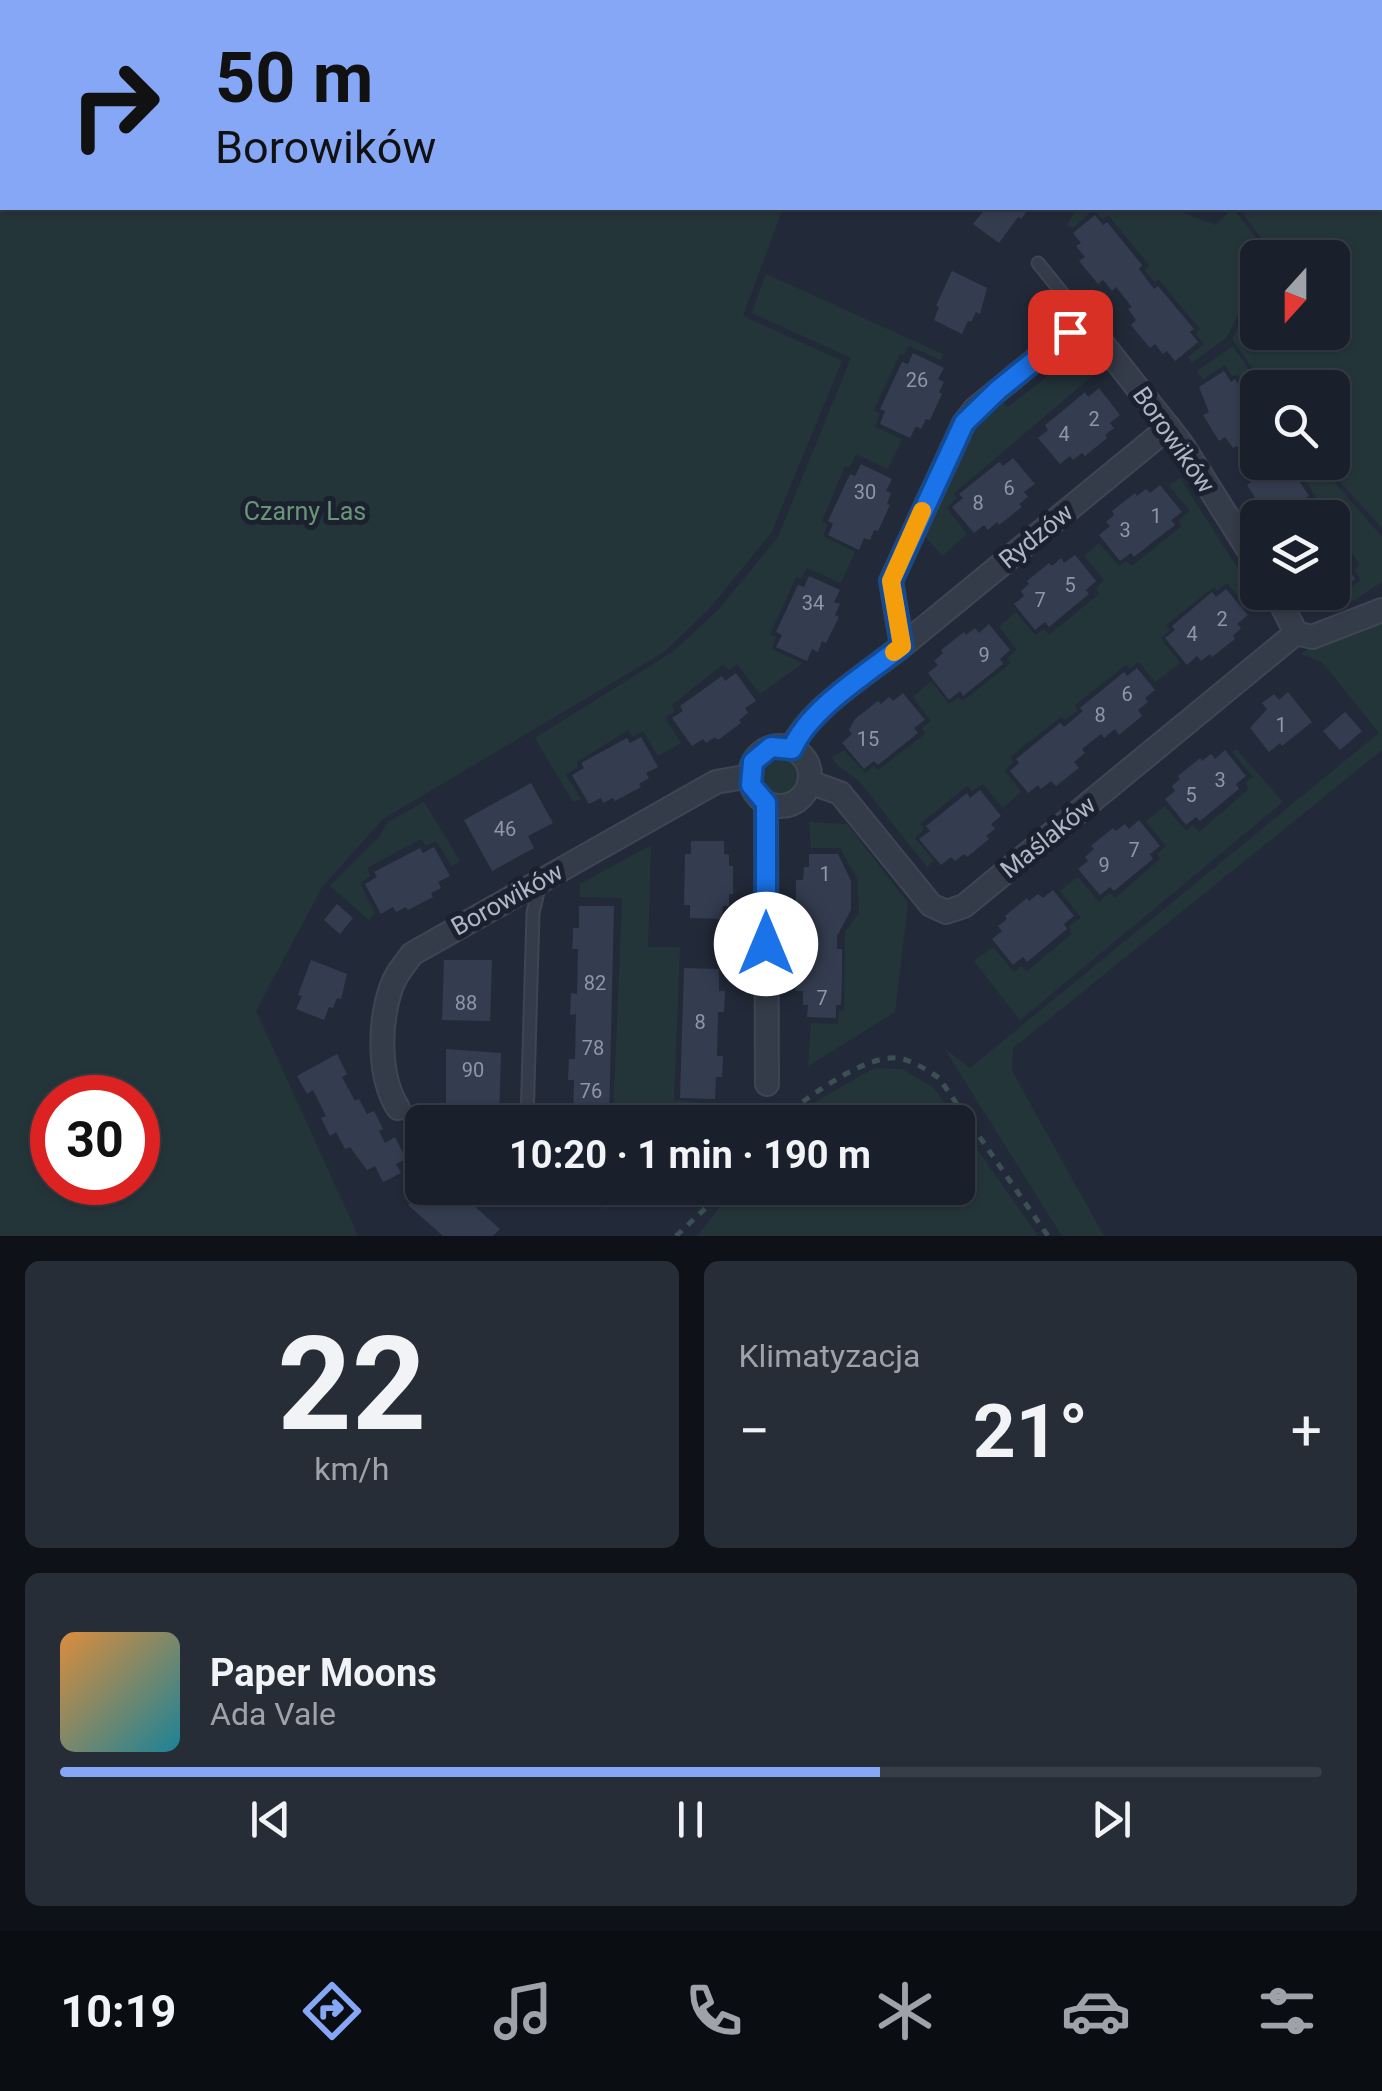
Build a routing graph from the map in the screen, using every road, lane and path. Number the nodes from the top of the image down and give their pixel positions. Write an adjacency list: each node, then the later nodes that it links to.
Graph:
1 (1038, 263): 2 (lane, Borowików)
2 (1084, 320): 3 (street, Borowików); 8 (street)
3 (1170, 427): 4 (street, Borowików); 8 (street, Rydzów)
4 (1240, 537)
5 (1284, 610): 7 (street)
6 (1382, 610): 7 (street)
7 (1296, 634): 11 (street, Maślaków)
8 (902, 646): 9 (street)
9 (792, 749): 10 (street); 11 (street)
10 (750, 776): 12 (street); 13 (street, Borowików)
11 (809, 782): 12 (street)
12 (766, 803): 14 (street)
13 (541, 880): 15 (lane); 18 (street, Borowików)
14 (767, 1084)
15 (528, 1105)
16 (802, 1105): 17 (path)
17 (958, 1105)
18 (398, 1108)
19 (975, 1130): 22 (path)
20 (709, 1205): 21 (path)
21 (676, 1236)
22 (1048, 1236)

